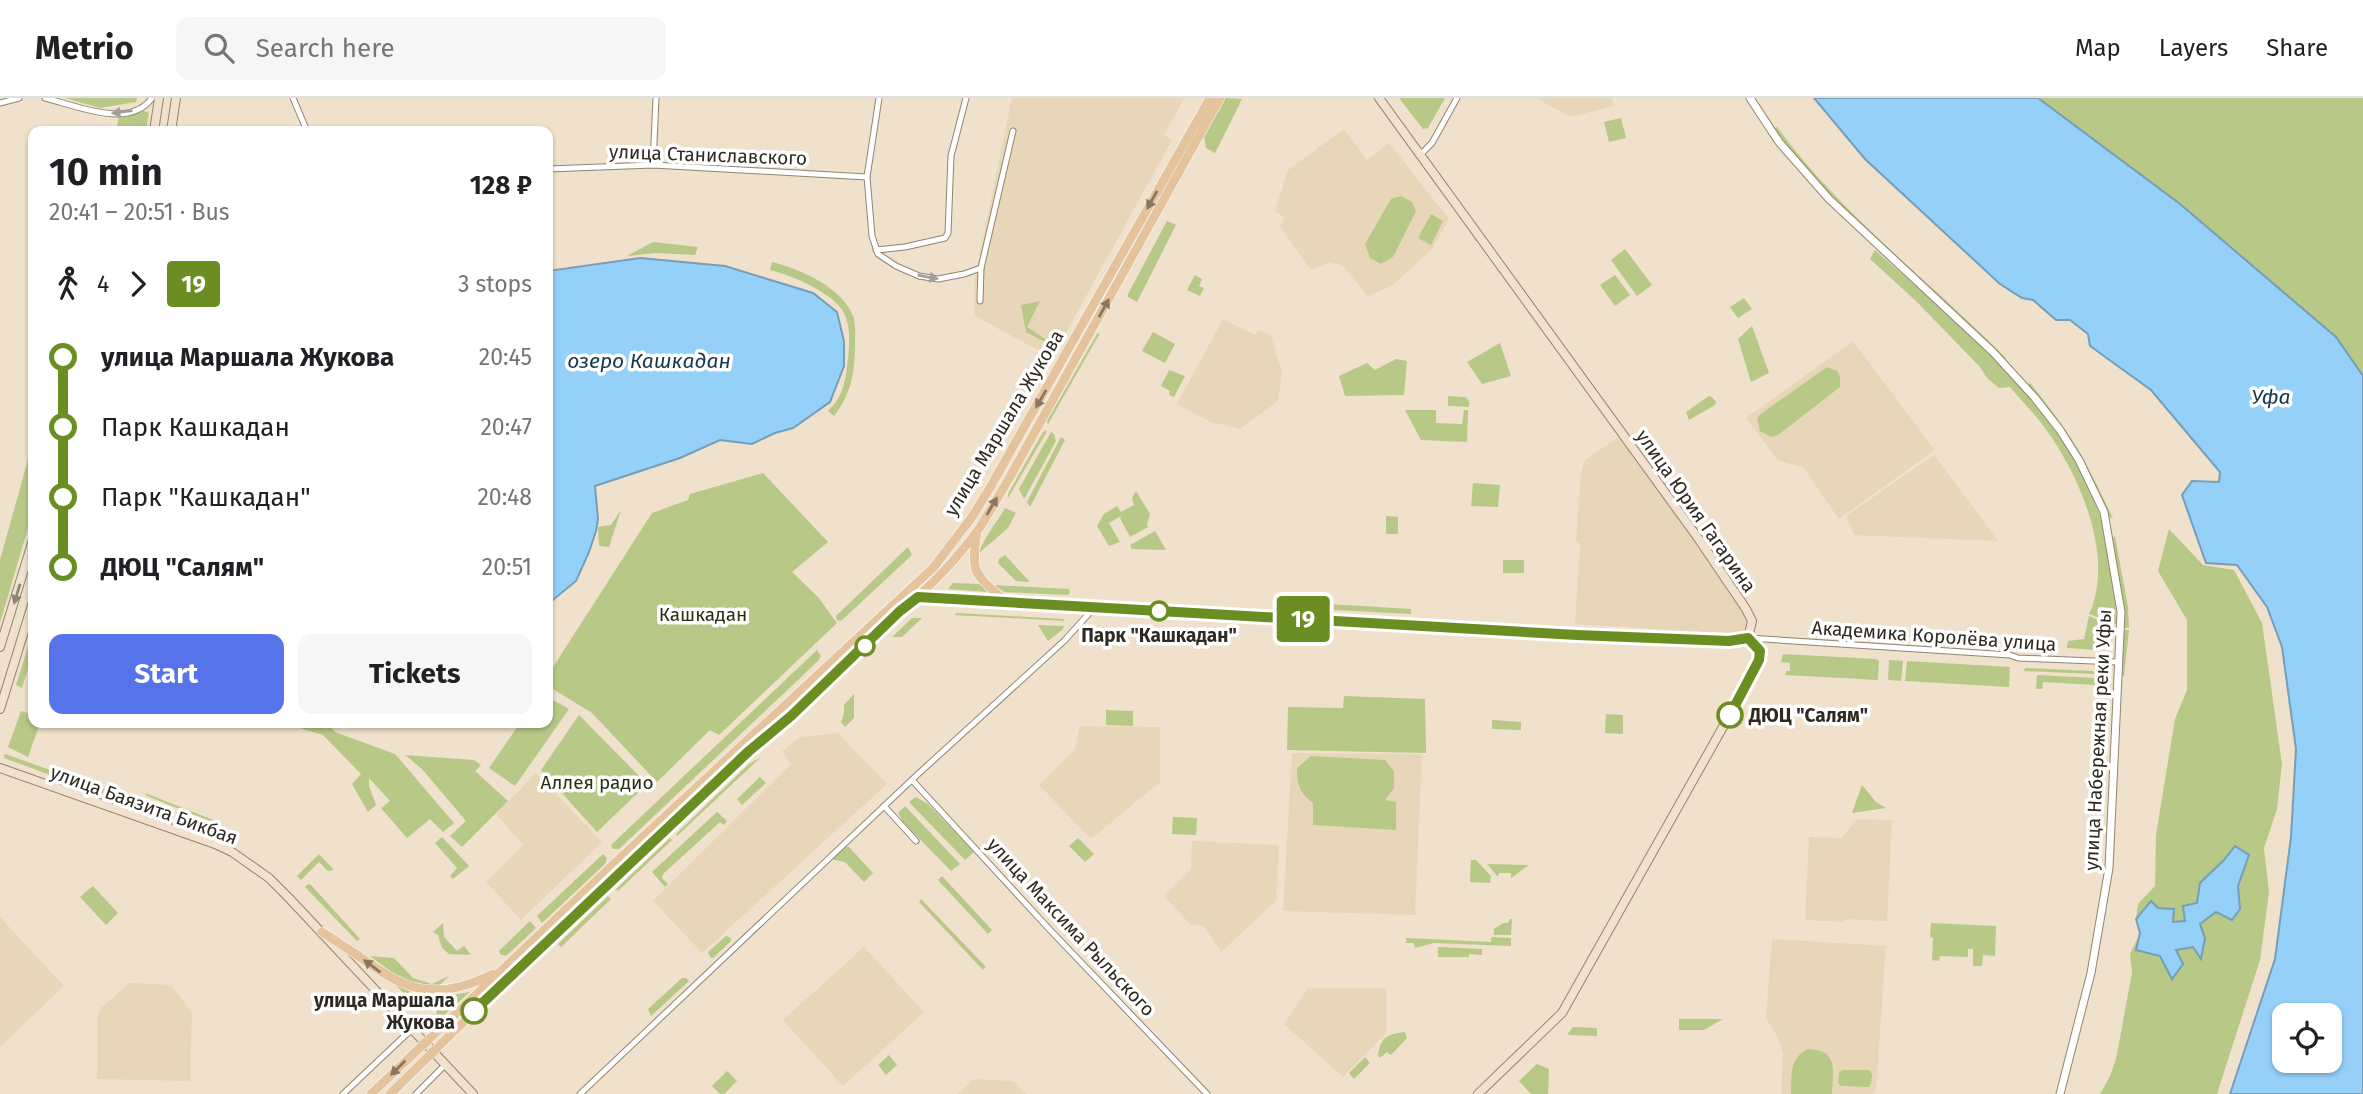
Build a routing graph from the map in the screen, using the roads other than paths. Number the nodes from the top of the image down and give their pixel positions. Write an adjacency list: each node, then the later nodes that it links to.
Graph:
1 (19, 98): 15 (street)
2 (45, 98): 3 (street, one-way to 2)
3 (152, 98)
4 (159, 98): 16 (main road)
5 (176, 98): 17 (main road)
6 (293, 98): 18 (street)
7 (656, 98): 21 (street)
8 (879, 98): 23 (street)
9 (966, 98): 24 (street)
10 (1210, 98): 29 (main road, улица Маршала Жукова, one-way to 29)
11 (1220, 98): 27 (main road, улица Маршала Жукова, one-way to 11)
12 (1379, 98): 20 (main road, улица Юрия Гагарина)
13 (1457, 98): 20 (street)
14 (1750, 98): 36 (street, улица Набережная реки Уфы)
15 (0, 103)
16 (155, 126)
17 (172, 126)
18 (305, 126)
19 (1013, 131): 25 (street)
20 (1420, 155): 34 (main road, улица Юрия Гагарина)
21 (653, 165): 22 (street, улица Станиславского); 23 (street, улица Станиславского)
22 (553, 169)
23 (867, 177): 24 (street)
24 (877, 252): 25 (street, one-way to 25)
25 (981, 268): 26 (street)
26 (980, 301)
27 (977, 530): 30 (main road, улица Маршала Жукова); 31 (main road)
28 (28, 556): 35 (main road, one-way to 35)
29 (911, 589): 30 (street); 43 (main road, улица Маршала Жукова)
30 (918, 597): 31 (street); 46 (main road, улица Маршала Жукова)
31 (1005, 601): 32 (street)
32 (1094, 608): 34 (street); 39 (street)
33 (28, 618): 37 (main road)
34 (1748, 638): 36 (street, Академика Королёва улица); 55 (main road, улица Юрия Гагарина)
35 (0, 647)
36 (2118, 662): 56 (street, улица Набережная реки Уфы)
37 (0, 709)
38 (0, 768): 42 (main road, улица Баязита Бикбая)
39 (912, 780): 40 (street); 54 (street, улица Максима Рыльского)
40 (884, 806): 41 (street); 53 (street)
41 (916, 841)
42 (322, 932): 43 (main road, one-way to 42); 44 (main road, улица Баязита Бикбая)
43 (503, 968): 45 (main road, улица Маршала Жукова)
44 (412, 1030): 45 (main road, улица Баязита Бикбая); 48 (street)
45 (425, 1042): 46 (main road, улица Баязита Бикбая); 49 (main road, улица Маршала Жукова, one-way to 49)
46 (433, 1052): 47 (main road, улица Баязита Бикбая); 50 (main road, улица Маршала Жукова)
47 (446, 1064): 51 (street); 52 (main road, улица Баязита Бикбая)
48 (344, 1093)
49 (371, 1094)
50 (390, 1094)
51 (416, 1094)
52 (473, 1094)
53 (580, 1094)
54 (1207, 1094)
55 (1478, 1094)
56 (2060, 1094)

